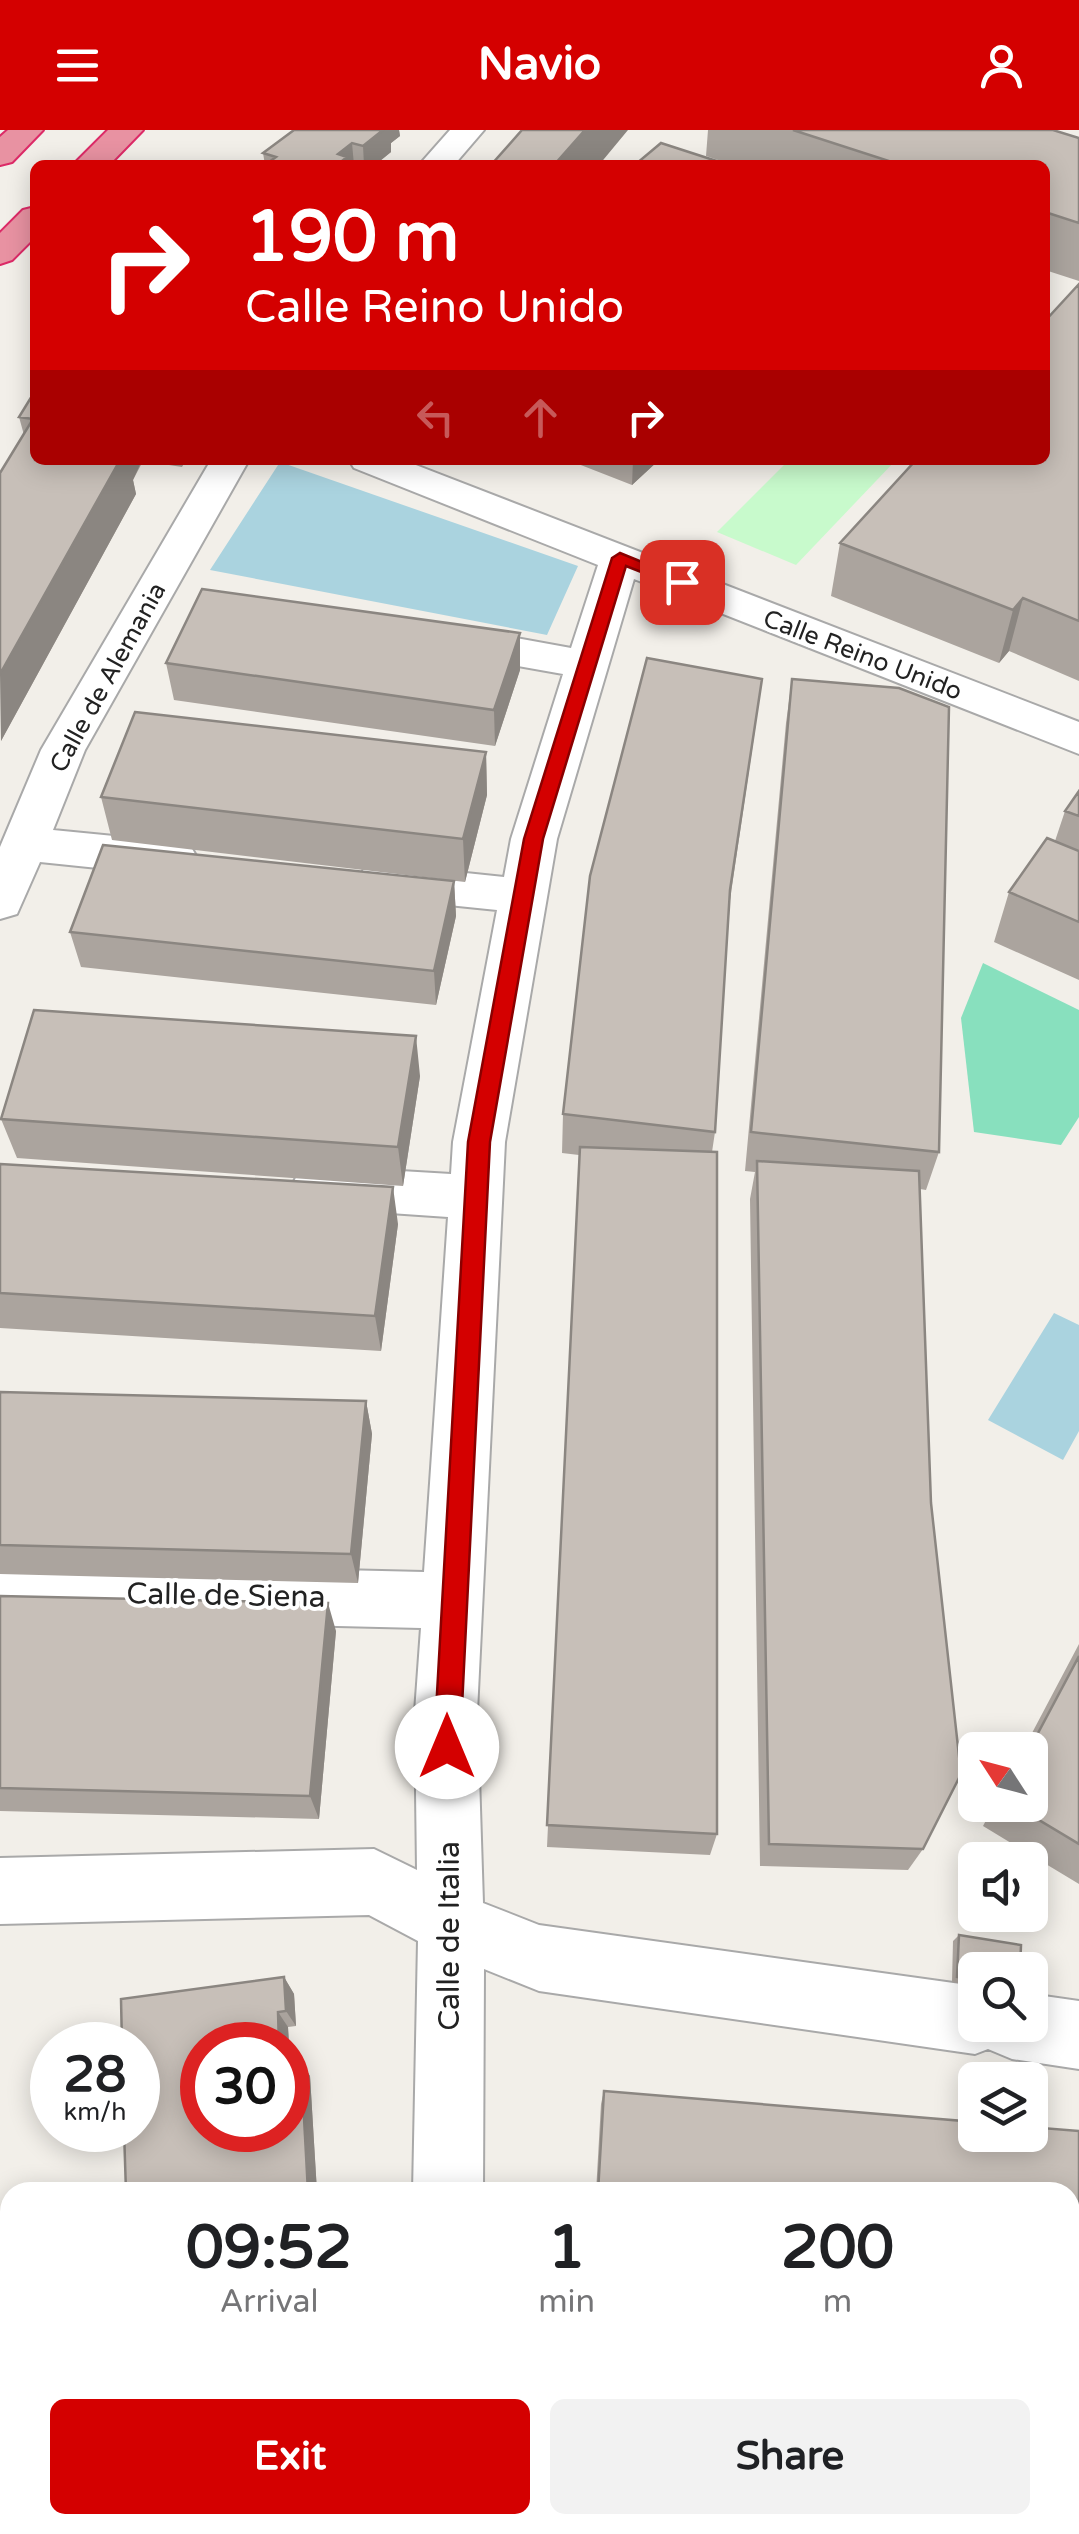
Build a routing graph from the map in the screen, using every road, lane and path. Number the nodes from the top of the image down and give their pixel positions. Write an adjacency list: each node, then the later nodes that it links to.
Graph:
1 (27, 130): 4 (highway)
2 (127, 130): 5 (highway)
3 (468, 130): 6 (street)
4 (0, 155)
5 (95, 160)
6 (441, 160)
7 (30, 223): 8 (highway)
8 (0, 253)
9 (228, 465): 15 (street, Calle de Alemania)
10 (381, 465): 11 (street, Calle Reino Unido)
11 (620, 558): 13 (street, Calle de Italia); 14 (street, Calle Reino Unido)
12 (412, 634): 13 (street)
13 (589, 665): 18 (street, Calle de Italia)
14 (1079, 739)
15 (24, 844): 16 (street); 19 (street, Calle de Alemania)
16 (216, 864)
17 (331, 876): 18 (street)
18 (523, 896): 21 (street, Calle de Italia)
19 (0, 902)
20 (278, 1185): 21 (street)
21 (476, 1197): 23 (street, Calle de Italia)
22 (0, 1590): 23 (street, Calle de Siena)
23 (452, 1601): 25 (street, Calle de Italia)
24 (0, 1891): 25 (street)
25 (451, 1923): 26 (street); 29 (street, Calle de Italia)
26 (958, 2018)
27 (1048, 2030): 28 (street)
28 (1079, 2034)
29 (448, 2182)

